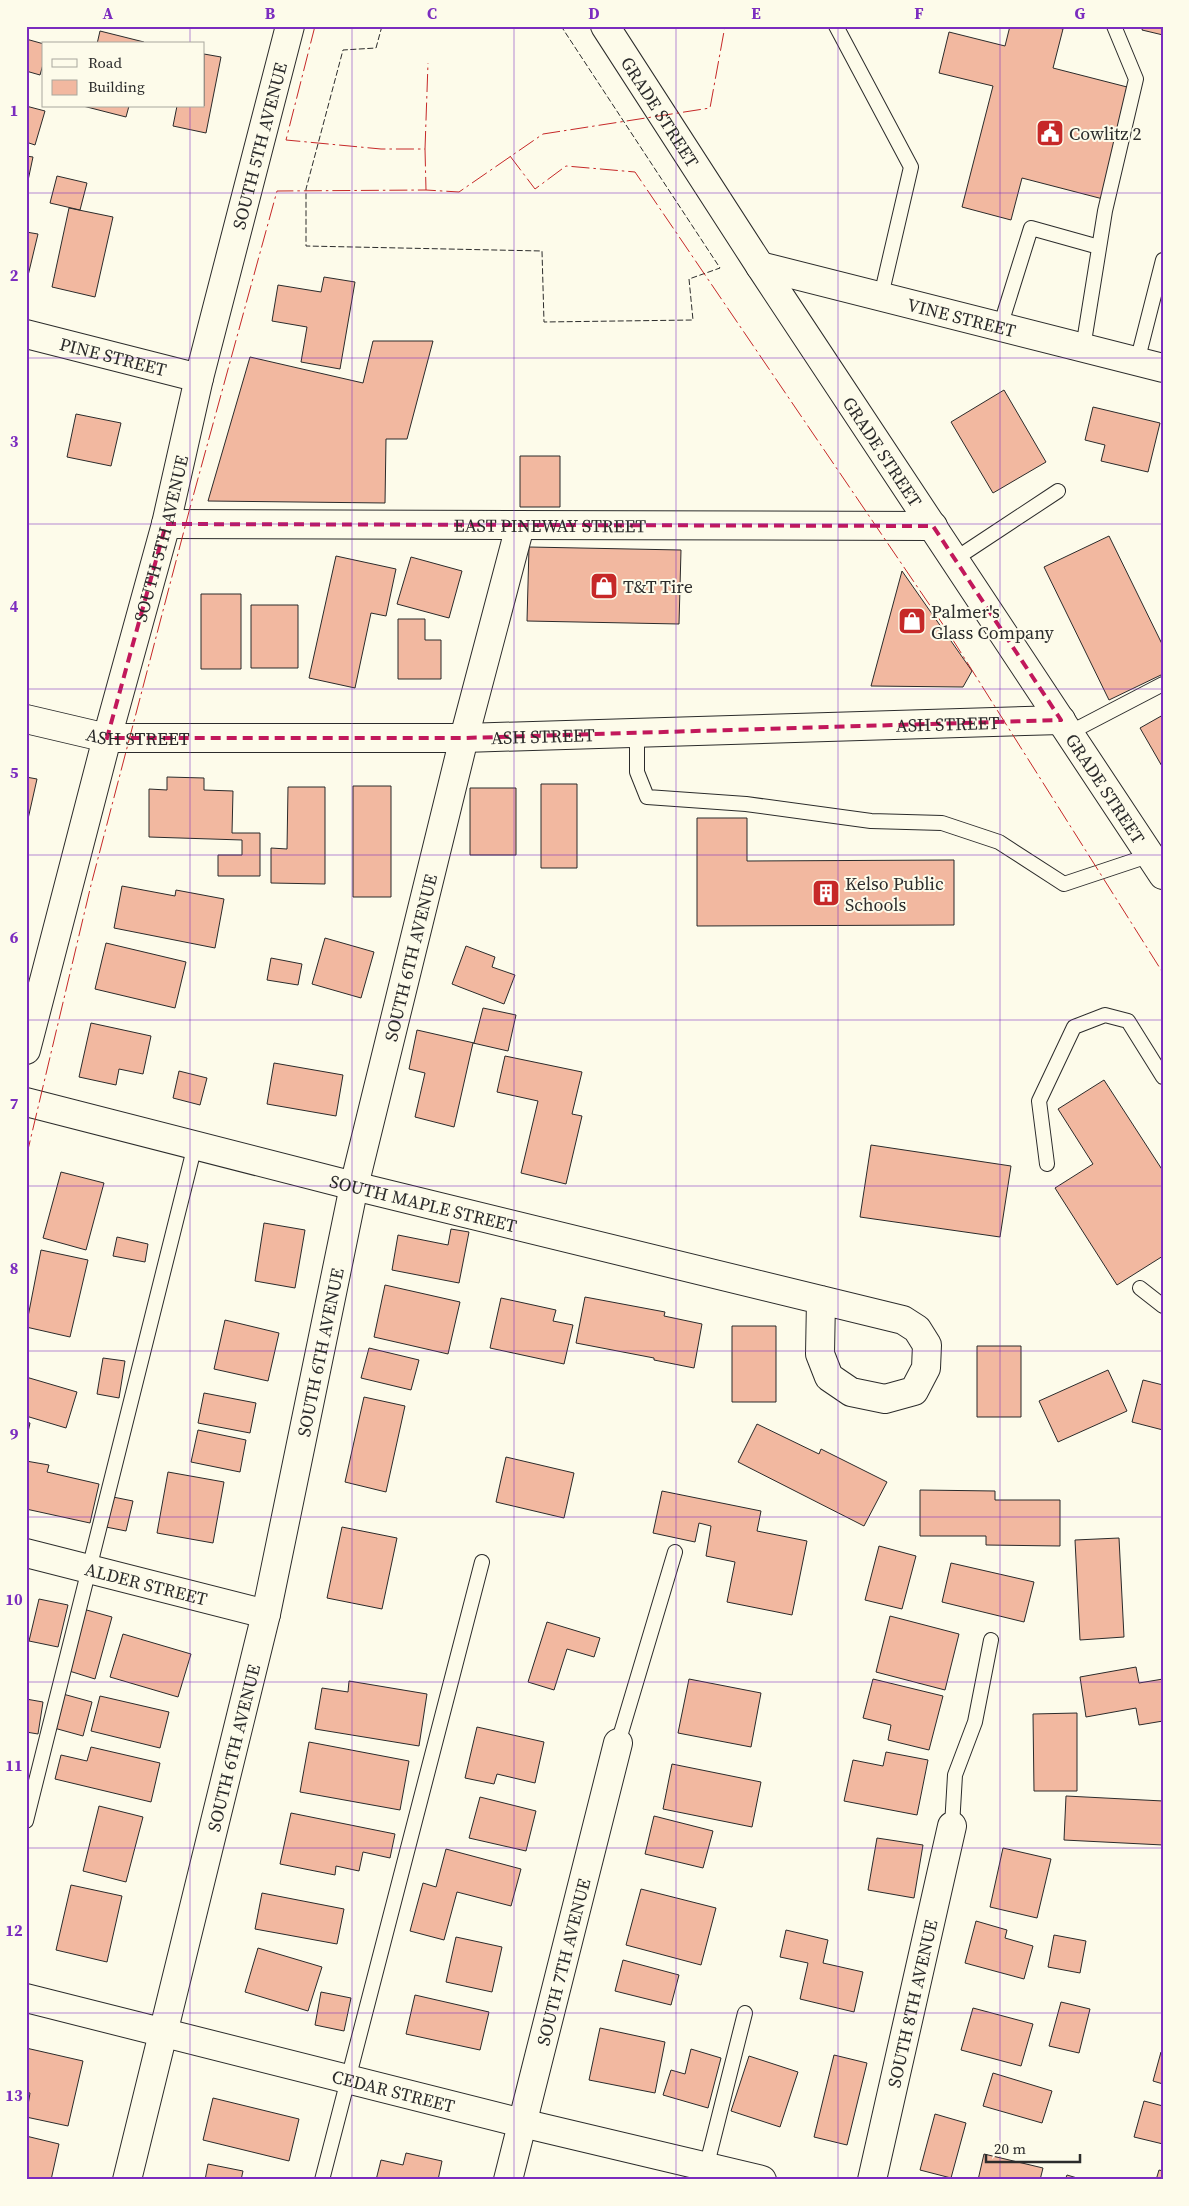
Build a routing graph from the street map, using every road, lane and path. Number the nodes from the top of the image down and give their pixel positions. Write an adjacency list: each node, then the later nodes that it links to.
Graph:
1 (290, 26): 14 (street, SOUTH 5TH AVENUE)
2 (605, 26): 7 (street, GRADE STREET)
3 (836, 26): 9 (lane)
4 (1114, 26): 5 (lane)
5 (1099, 247): 10 (lane); 12 (lane)
6 (1163, 260): 8 (lane)
7 (760, 266): 9 (street, VINE STREET); 18 (street, GRADE STREET)
8 (1161, 278): 13 (lane)
9 (881, 296): 10 (street, VINE STREET)
10 (1000, 327): 12 (street, VINE STREET)
11 (26, 334): 14 (street, PINE STREET)
12 (1083, 348): 13 (street, VINE STREET)
13 (1150, 365)
14 (199, 378): 16 (street, SOUTH 5TH AVENUE)
15 (1058, 491): 19 (lane)
16 (166, 524): 17 (street, EAST PINEWAY STREET); 24 (street, SOUTH 5TH AVENUE)
17 (520, 526): 18 (street, EAST PINEWAY STREET); 25 (street, SOUTH 6TH AVENUE)
18 (933, 526): 19 (street, GRADE STREET)
19 (955, 559): 22 (street, GRADE STREET)
20 (1163, 684): 22 (lane)
21 (26, 719): 24 (street, ASH STREET)
22 (1065, 727): 23 (street, ASH STREET); 26 (street, GRADE STREET)
23 (637, 733): 25 (street, ASH STREET); 26 (lane)
24 (107, 738): 25 (street, ASH STREET); 27 (street, SOUTH 5TH AVENUE)
25 (464, 738): 32 (street, SOUTH 6TH AVENUE)
26 (1157, 865)
27 (26, 1050)
28 (1163, 1077): 31 (lane)
29 (26, 1102): 30 (street, SOUTH MAPLE STREET)
30 (195, 1145): 32 (street, SOUTH MAPLE STREET); 39 (lane)
31 (1047, 1164)
32 (354, 1186): 34 (street, SOUTH MAPLE STREET); 40 (street, SOUTH 6TH AVENUE)
33 (1140, 1288): 35 (lane)
34 (821, 1300)
35 (1163, 1306)
36 (675, 1552): 42 (lane)
37 (26, 1554): 39 (street, ALDER STREET)
38 (482, 1562): 48 (lane)
39 (89, 1569): 40 (street, ALDER STREET); 43 (lane)
40 (266, 1614): 47 (street, SOUTH 6TH AVENUE)
41 (991, 1640): 44 (lane)
42 (618, 1743): 49 (street, SOUTH 7TH AVENUE)
43 (26, 1821)
44 (952, 1826): 55 (street, SOUTH 8TH AVENUE)
45 (26, 1998): 47 (street, CEDAR STREET)
46 (745, 2013): 50 (lane)
47 (163, 2033): 48 (street, CEDAR STREET); 51 (street, SOUTH 6TH AVENUE)
48 (349, 2080): 49 (street, CEDAR STREET); 52 (lane)
49 (522, 2123): 50 (street, CEDAR STREET); 53 (street, SOUTH 7TH AVENUE)
50 (705, 2173): 54 (street, CEDAR STREET)
51 (127, 2180)
52 (322, 2180)
53 (508, 2180)
54 (762, 2180)
55 (872, 2180)

